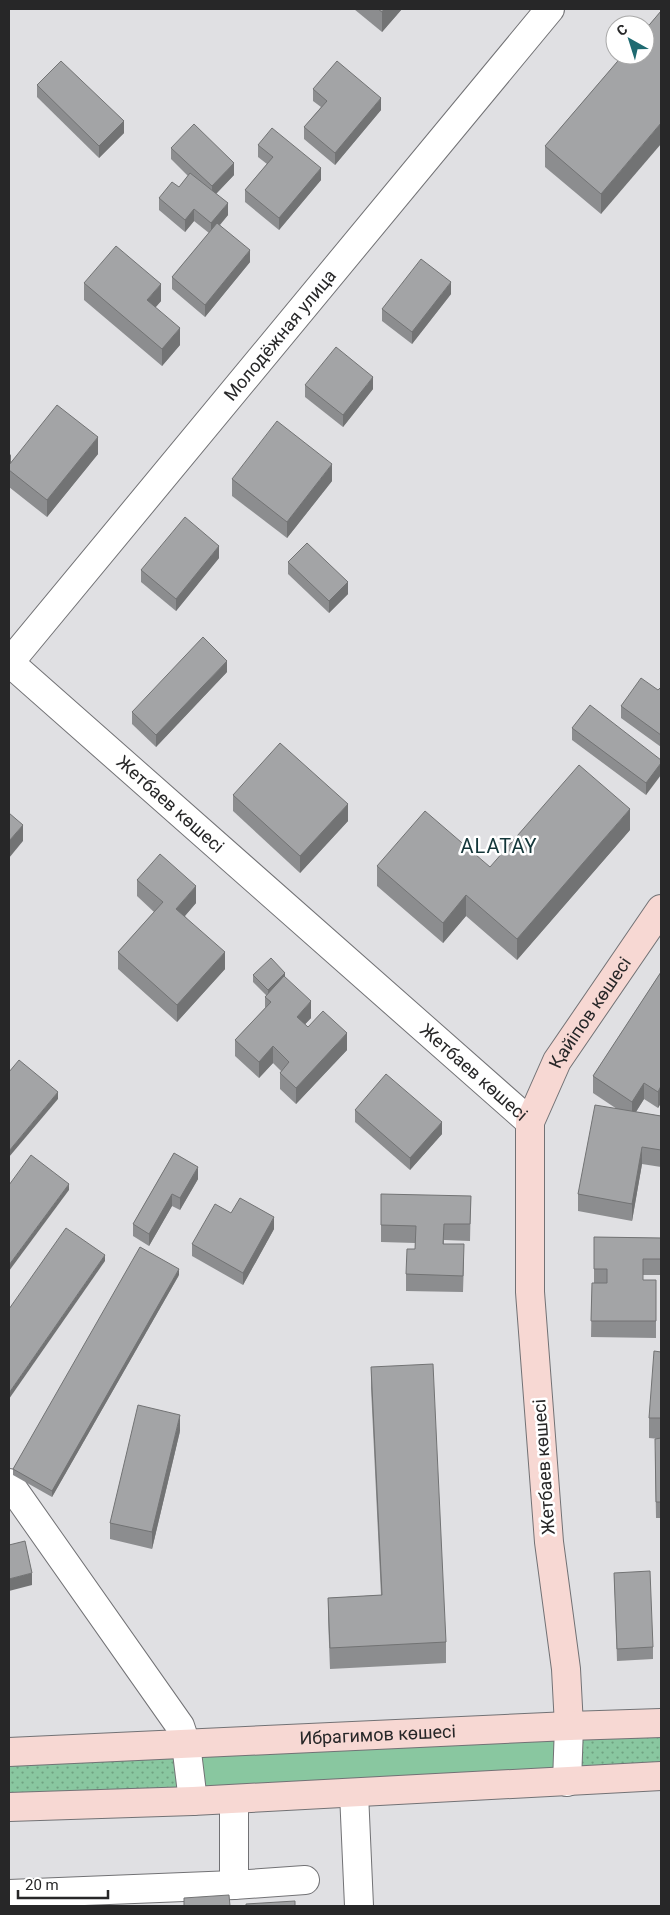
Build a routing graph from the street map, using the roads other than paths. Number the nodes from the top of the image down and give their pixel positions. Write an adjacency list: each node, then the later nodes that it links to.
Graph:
1 (550, 9): 2 (street, Молодёжная улица)
2 (9, 662): 4 (street, Жетбаев көшесі)
3 (661, 909): 4 (street, Қайіпов көшесі)
4 (530, 1122): 7 (street, Жетбаев көшесі)
5 (9, 1483): 8 (street)
6 (661, 1723): 7 (street, Ибрагимов көшесі)
7 (569, 1726): 8 (street, Ибрагимов көшесі); 11 (street)
8 (186, 1744): 9 (street, Ибрагимов көшесі); 14 (street)
9 (9, 1752)
10 (661, 1776): 11 (street)
11 (567, 1782): 12 (street)
12 (354, 1793): 13 (street); 19 (street)
13 (234, 1799): 14 (street); 17 (street)
14 (192, 1801): 15 (street)
15 (9, 1807)
16 (305, 1880): 17 (street)
17 (234, 1885): 18 (street)
18 (9, 1894)
19 (359, 1906)

